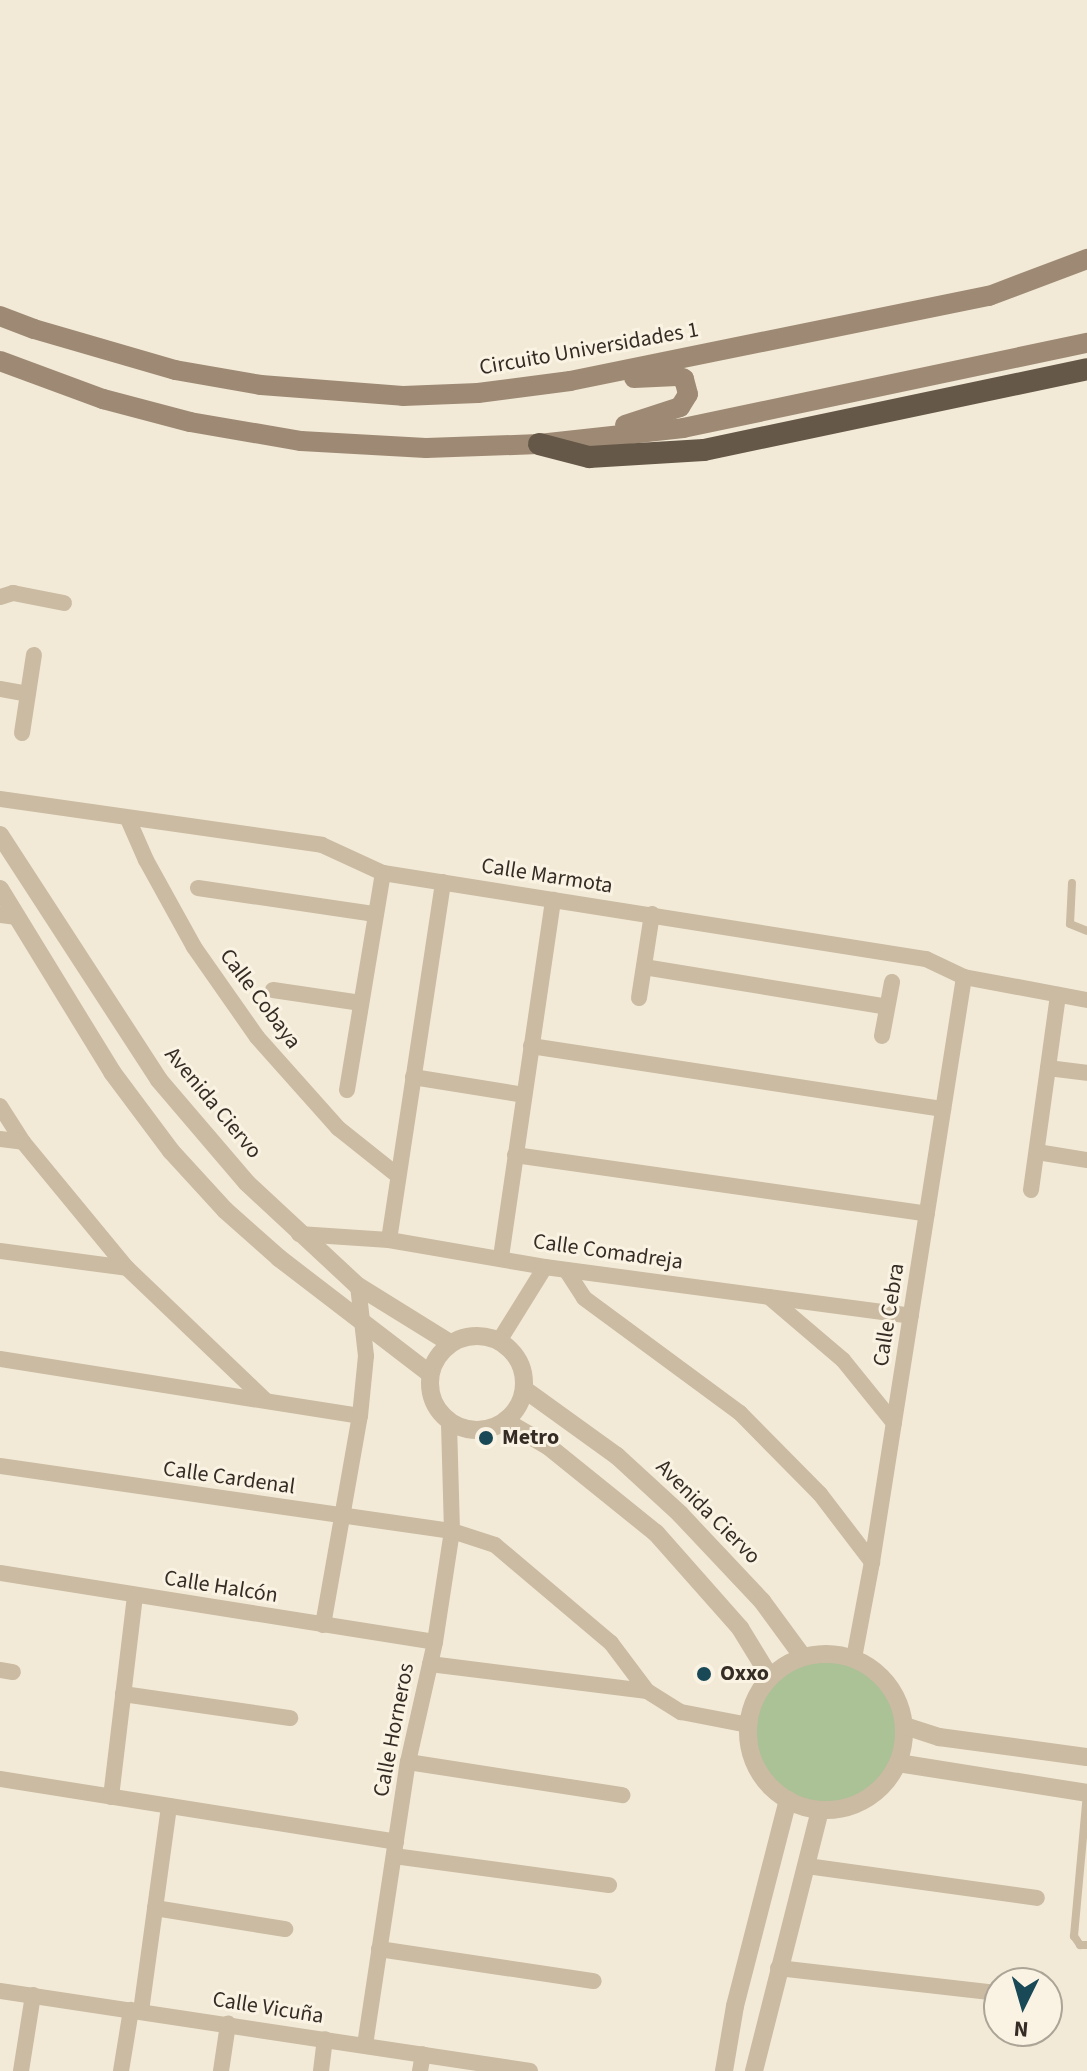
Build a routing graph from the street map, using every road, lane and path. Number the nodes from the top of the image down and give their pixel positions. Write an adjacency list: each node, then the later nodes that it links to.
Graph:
1 (1087, 259): 6 (main road, Circuito Universidades 1)
2 (0, 316): 6 (main road, Circuito Universidades 1)
3 (1087, 343): 7 (main road)
4 (0, 361): 8 (main road)
5 (1087, 369): 8 (highway)
6 (570, 381): 7 (main road)
7 (587, 437): 8 (main road)
8 (539, 444)
9 (0, 597): 10 (street)
10 (64, 603)
11 (34, 655): 13 (street)
12 (0, 689): 13 (street)
13 (28, 694): 14 (street)
14 (22, 733)
15 (0, 799): 16 (street, Calle Marmota)
16 (128, 819): 18 (street, Calle Marmota); 53 (street, Calle Cobaya)
17 (0, 835): 42 (street, Avenida Ciervo)
18 (383, 873): 19 (street, Calle Marmota); 24 (street)
19 (443, 882): 23 (street, Calle Marmota); 41 (street)
20 (1072, 883): 27 (lane)
21 (198, 888): 24 (street)
22 (0, 889): 26 (street)
23 (553, 900): 25 (street, Calle Marmota); 38 (street)
24 (375, 914): 35 (street)
25 (652, 914): 28 (street); 29 (street, Calle Marmota)
26 (9, 916): 45 (street)
27 (1087, 931)
28 (644, 967): 33 (street); 36 (street)
29 (964, 977): 32 (street, Calle Marmota); 47 (street, Calle Cebra)
30 (892, 982): 36 (street)
31 (273, 990): 35 (street)
32 (1058, 995): 34 (street, Calle Marmota); 39 (street)
33 (639, 998)
34 (1087, 1000)
35 (361, 1003): 43 (street)
36 (887, 1007): 37 (street)
37 (882, 1036)
38 (531, 1046): 44 (street); 47 (street)
39 (1048, 1068): 40 (street); 50 (street)
40 (1087, 1073)
41 (413, 1077): 44 (street); 53 (street)
42 (159, 1080): 45 (street); 56 (street, Avenida Ciervo)
43 (347, 1090)
44 (524, 1095): 51 (street)
45 (134, 1103): 66 (street)
46 (0, 1106): 49 (street)
47 (943, 1109): 55 (street, Calle Cebra)
48 (0, 1139): 49 (street)
49 (23, 1142): 61 (street)
50 (1037, 1152): 52 (street); 54 (street)
51 (515, 1155): 55 (street); 59 (street)
52 (1087, 1160)
53 (397, 1175): 57 (street)
54 (1031, 1190)
55 (927, 1214): 65 (street, Calle Cebra)
56 (299, 1234): 57 (street, Calle Comadreja); 63 (street, Avenida Ciervo)
57 (389, 1240): 59 (street, Calle Comadreja)
58 (0, 1251): 61 (street)
59 (501, 1257): 60 (street, Calle Comadreja)
60 (545, 1267): 62 (street, Calle Comadreja); 67 (street)
61 (127, 1268): 72 (street)
62 (566, 1270): 64 (street, Calle Comadreja); 82 (street)
63 (358, 1286): 66 (street); 68 (street, Avenida Ciervo)
64 (769, 1297): 65 (street, Calle Comadreja); 76 (street)
65 (911, 1316): 76 (street, Calle Cebra)
66 (366, 1327): 70 (street); 73 (street)
67 (499, 1341): 68 (street); 71 (street)
68 (450, 1343): 70 (street)
69 (0, 1359): 72 (street)
70 (430, 1374): 75 (street)
71 (524, 1389): 74 (street); 78 (street, Avenida Ciervo)
72 (265, 1400): 73 (street)
73 (360, 1416): 79 (street)
74 (505, 1421): 75 (street); 81 (street)
75 (449, 1422): 80 (street, Calle Horneros)
76 (894, 1423): 82 (street, Calle Cebra)
77 (0, 1466): 79 (street, Calle Cardenal)
78 (680, 1514): 81 (street); 87 (street, Avenida Ciervo)
79 (344, 1517): 80 (street, Calle Cardenal); 85 (street)
80 (452, 1531): 86 (street, Calle Horneros); 91 (street, Calle Cardenal)
81 (656, 1533): 90 (street)
82 (872, 1562): 88 (street, Calle Cebra)
83 (0, 1573): 84 (street, Calle Halcón)
84 (135, 1595): 85 (street, Calle Halcón); 92 (street)
85 (323, 1625): 86 (street, Calle Halcón)
86 (435, 1642): 89 (street, Calle Horneros)
87 (803, 1657): 88 (street); 90 (street)
88 (854, 1658): 95 (street)
89 (430, 1664): 91 (street); 98 (street, Calle Horneros)
90 (770, 1677): 94 (street)
91 (647, 1691): 94 (street)
92 (123, 1694): 93 (street); 104 (street)
93 (290, 1718)
94 (748, 1725): 105 (street)
95 (905, 1726): 96 (street); 99 (street)
96 (1061, 1755): 97 (street); 101 (street)
97 (1087, 1757)
98 (408, 1762): 103 (street); 108 (street, Calle Horneros)
99 (898, 1763): 101 (street); 107 (street)
100 (0, 1779): 104 (street)
101 (1058, 1786): 102 (street)
102 (1087, 1793): 114 (lane)
103 (622, 1795)
104 (111, 1797): 106 (street)
105 (788, 1800): 107 (street); 132 (street)
106 (169, 1806): 108 (street); 112 (street)
107 (820, 1810): 109 (street)
108 (395, 1849): 110 (street); 115 (street, Calle Horneros)
109 (807, 1866): 111 (street); 116 (street)
110 (609, 1885)
111 (1037, 1898)
112 (155, 1908): 113 (street); 121 (street)
113 (285, 1929)
114 (1087, 1945)
115 (379, 1949): 117 (street); 124 (street, Calle Horneros)
116 (778, 1968): 119 (street); 127 (street)
117 (594, 1981)
118 (0, 1991): 120 (street, Calle Vicuña)
119 (983, 1991)
120 (33, 1995): 121 (street, Calle Vicuña); 128 (street)
121 (136, 2010): 122 (street, Calle Vicuña); 129 (street)
122 (228, 2024): 123 (street, Calle Vicuña); 130 (street)
123 (325, 2039): 124 (street, Calle Vicuña); 131 (street)
124 (365, 2045): 125 (street, Calle Vicuña)
125 (421, 2063): 126 (street, Calle Vicuña)
126 (522, 2070)
127 (759, 2070)
128 (21, 2071)
129 (121, 2071)
130 (221, 2071)
131 (321, 2071)
132 (724, 2071)

